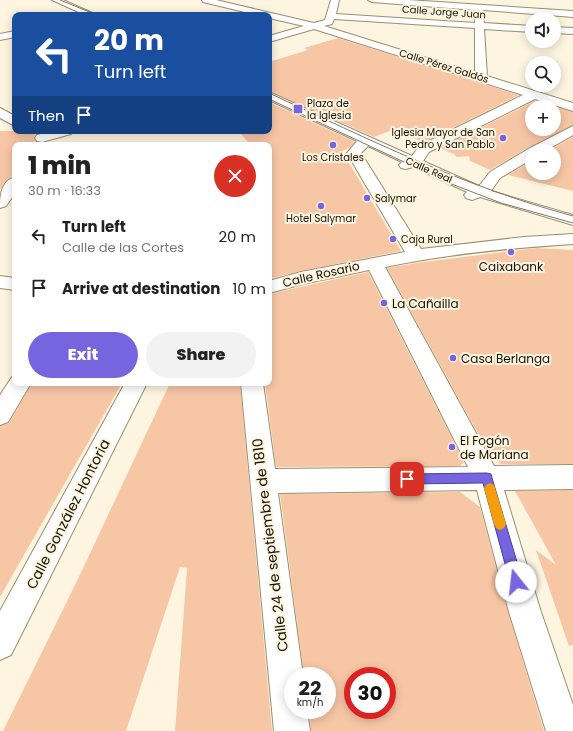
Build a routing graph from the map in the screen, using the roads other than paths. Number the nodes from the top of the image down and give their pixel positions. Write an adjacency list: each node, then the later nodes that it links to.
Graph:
1 (56, 0): 6 (street)
2 (211, 0): 7 (street, Calle Pérez Galdós)
3 (335, 0): 10 (street)
4 (372, 0): 5 (street)
5 (480, 4): 8 (street); 12 (street)
6 (86, 12)
7 (257, 12)
8 (573, 14)
9 (272, 16): 11 (street, Calle Pérez Galdós)
10 (332, 16): 11 (street); 12 (street, Calle Jorge Juan)
11 (314, 26): 18 (street); 19 (street, Calle Pérez Galdós)
12 (480, 26): 13 (street, Calle Jorge Juan); 19 (street)
13 (525, 29)
14 (561, 30): 15 (street)
15 (573, 31)
16 (12, 35): 17 (street)
17 (0, 37)
18 (272, 38)
19 (481, 77): 20 (street, Calle Pérez Galdós)
20 (535, 94): 22 (street, Calle Pérez Galdós); 32 (street)
21 (272, 97): 28 (street, Calle Real)
22 (573, 107)
23 (0, 112): 24 (street)
24 (12, 120)
25 (573, 130): 30 (street)
26 (33, 134): 29 (street)
27 (59, 134): 29 (street)
28 (366, 140): 32 (street, Calle Real); 38 (street)
29 (42, 142)
30 (548, 144)
31 (525, 157): 34 (street)
32 (409, 164): 34 (street, Calle Real)
33 (12, 186): 35 (street)
34 (476, 193): 36 (street, Calle Real)
35 (0, 203)
36 (573, 220)
37 (573, 239): 38 (street)
38 (416, 255): 39 (street, Calle Rosario)
39 (374, 263): 42 (street, Calle Rosario); 48 (street)
40 (0, 282): 41 (street)
41 (12, 284)
42 (272, 286)
43 (18, 386): 46 (street)
44 (134, 386): 50 (street, Calle González Hontoria)
45 (252, 386): 49 (street, Calle 24 de septiembre de 1810)
46 (0, 415)
47 (573, 477): 48 (street)
48 (487, 478): 49 (street); 52 (street)
49 (263, 481): 51 (street, Calle 24 de septiembre de 1810)
50 (0, 644)
51 (292, 731)
52 (564, 731)

